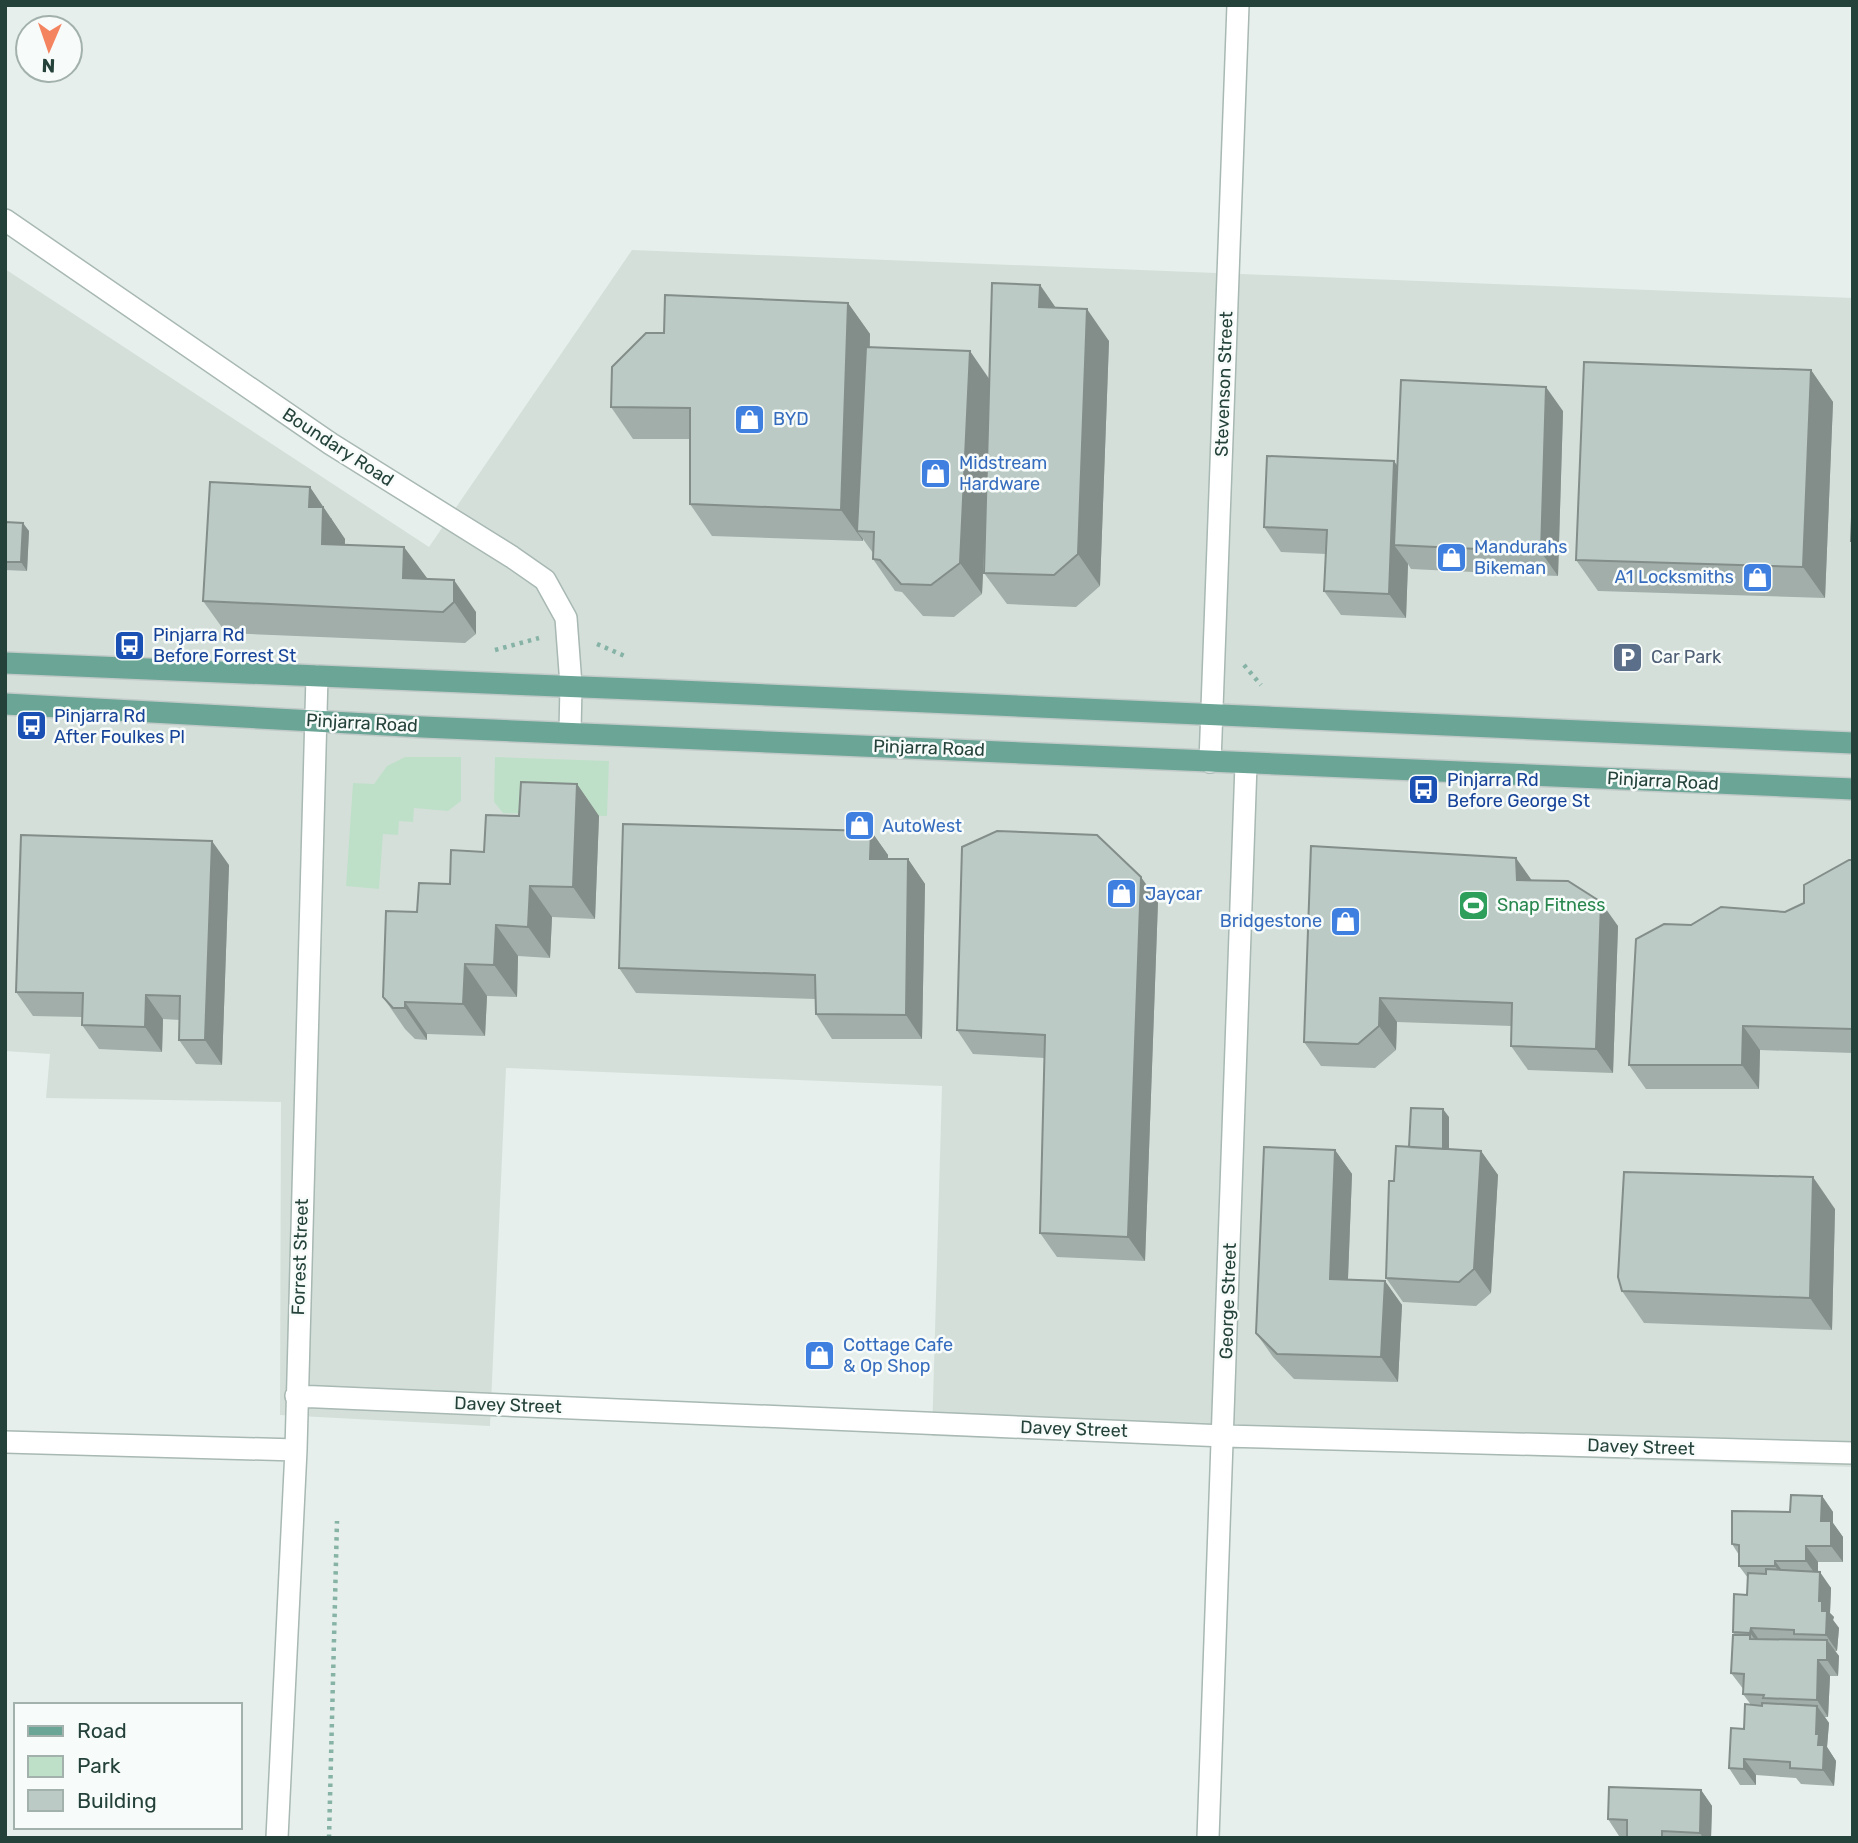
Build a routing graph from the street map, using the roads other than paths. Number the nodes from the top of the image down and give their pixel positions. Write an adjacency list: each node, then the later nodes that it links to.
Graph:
1 (1238, 5): 7 (street, Stevenson Street)
2 (5, 220): 5 (street, Boundary Road)
3 (5, 663): 4 (main road)
4 (317, 676): 5 (main road); 8 (street, Forrest Street)
5 (571, 685): 7 (main road); 9 (street, Boundary Road)
6 (5, 704): 8 (main road, Pinjarra Road)
7 (1212, 714): 10 (main road); 11 (street, Stevenson Street)
8 (316, 721): 9 (main road, Pinjarra Road); 14 (street, Forrest Street)
9 (570, 732): 11 (main road, Pinjarra Road)
10 (1853, 743)
11 (1210, 762): 12 (main road, Pinjarra Road)
12 (1246, 764): 13 (main road, Pinjarra Road); 15 (street, George Street)
13 (1853, 789)
14 (296, 1396): 15 (street, Davey Street); 17 (street, Forrest Street)
15 (1224, 1436): 18 (street, Davey Street); 20 (street, George Street)
16 (5, 1442): 17 (street)
17 (296, 1450): 19 (street, Forrest Street)
18 (1853, 1453)
19 (277, 1838)
20 (1208, 1838)

